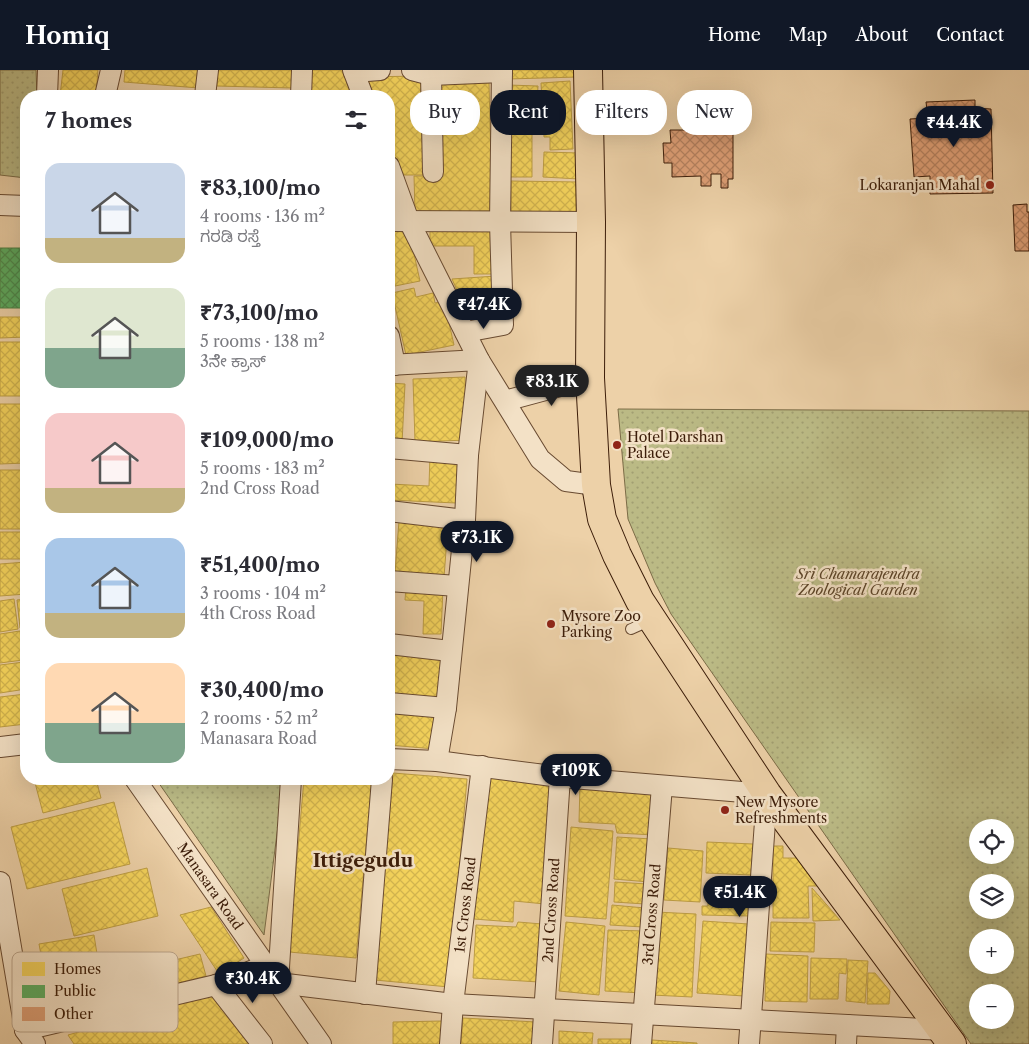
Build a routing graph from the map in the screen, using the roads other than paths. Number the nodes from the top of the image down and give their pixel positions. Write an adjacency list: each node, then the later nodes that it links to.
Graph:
1 (48, 70): 10 (street)
2 (111, 70): 11 (street)
3 (208, 70): 12 (street)
4 (302, 70): 13 (street)
5 (380, 70): 7 (street)
6 (588, 70): 22 (main road)
7 (354, 71): 14 (street)
8 (502, 71): 9 (street); 21 (street)
9 (422, 73): 15 (street)
10 (47, 90)
11 (106, 90)
12 (206, 90)
13 (300, 90)
14 (361, 90)
15 (433, 172)
16 (395, 182): 20 (street)
17 (0, 205): 18 (street)
18 (20, 206)
19 (395, 220): 20 (street)
20 (409, 221): 21 (street); 23 (street)
21 (500, 222): 22 (street); 23 (street)
22 (591, 222): 26 (main road)
23 (465, 332): 24 (street)
24 (479, 360): 25 (street); 27 (street); 29 (street)
25 (395, 365)
26 (590, 378): 27 (street); 30 (main road)
27 (505, 401): 30 (street)
28 (395, 448): 29 (street)
29 (468, 454): 32 (street)
30 (596, 485): 49 (main road)
31 (395, 512): 32 (street)
32 (464, 520): 34 (street)
33 (395, 581): 34 (street)
34 (457, 586): 36 (street)
35 (395, 645): 36 (street)
36 (450, 651): 38 (street)
37 (395, 704): 38 (street)
38 (446, 708): 42 (street)
39 (20, 744): 40 (street)
40 (0, 746)
41 (395, 758): 42 (street)
42 (437, 761): 43 (street)
43 (482, 766): 44 (street); 57 (street, 1st Cross Road)
44 (560, 776): 48 (street); 58 (street, 2nd Cross Road)
45 (139, 785): 52 (street, Manasara Road)
46 (291, 785): 53 (street)
47 (382, 785): 55 (street)
48 (662, 786): 49 (street); 59 (street, 3rd Cross Road)
49 (766, 794): 60 (street); 64 (main road)
50 (0, 882): 51 (street)
51 (14, 952)
52 (266, 965): 53 (street, Manasara Road); 54 (street)
53 (278, 983): 55 (street); 66 (street, Manasara Road)
54 (216, 985): 56 (street); 65 (street)
55 (365, 994): 57 (street)
56 (178, 996)
57 (453, 1004): 58 (street); 67 (street, 1st Cross Road)
58 (544, 1009): 59 (street); 68 (street, 2nd Cross Road)
59 (643, 1015): 60 (street); 69 (street, 3rd Cross Road)
60 (750, 1020): 62 (street); 70 (street)
61 (48, 1032): 63 (street)
62 (846, 1034): 64 (street)
63 (30, 1037)
64 (946, 1039)
65 (262, 1044)
66 (321, 1044)
67 (450, 1044)
68 (542, 1044)
69 (641, 1044)
70 (748, 1044)

